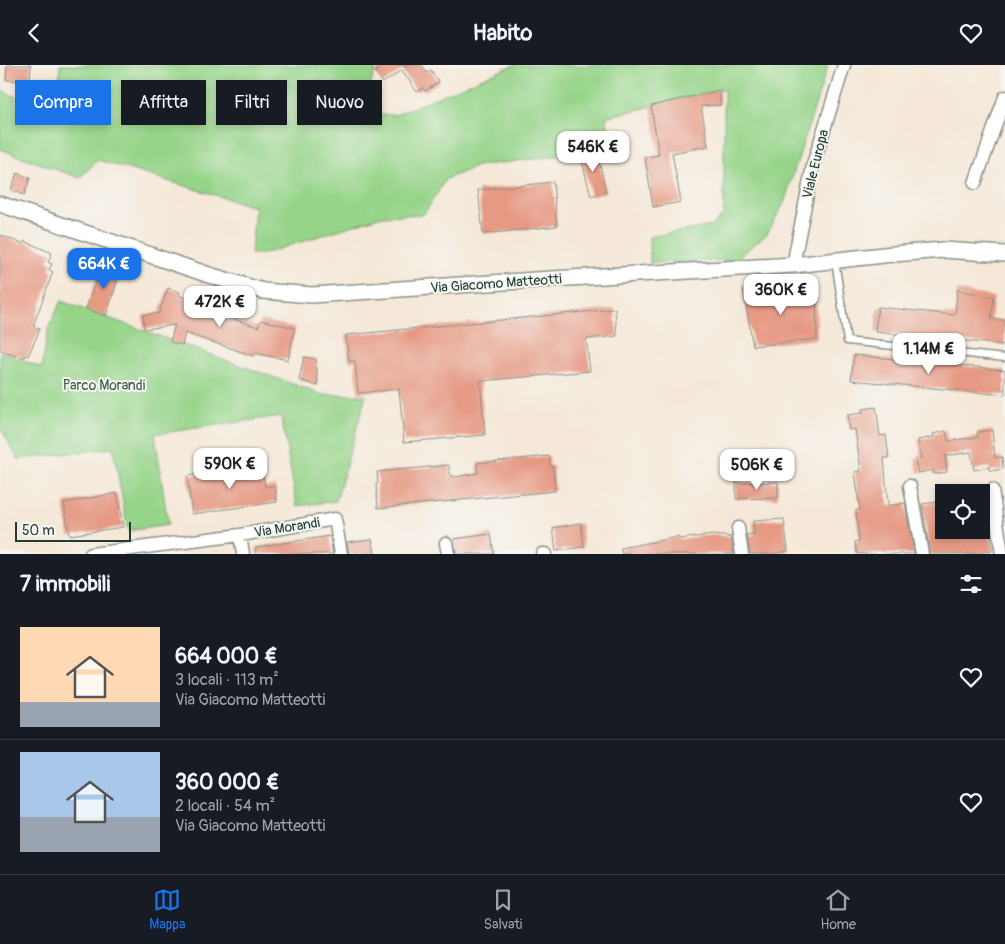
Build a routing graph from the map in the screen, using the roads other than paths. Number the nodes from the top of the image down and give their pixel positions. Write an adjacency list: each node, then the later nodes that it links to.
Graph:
1 (844, 65): 7 (street, Viale Europa)
2 (1005, 97): 3 (street)
3 (975, 183)
4 (0, 204): 7 (street, Via Giacomo Matteotti)
5 (1005, 254): 6 (street, Via Giacomo Matteotti)
6 (834, 260): 7 (street, Via Giacomo Matteotti); 8 (lane)
7 (793, 265)
8 (1005, 358)
9 (910, 486): 18 (street)
10 (992, 490): 19 (street)
11 (738, 528): 17 (street)
12 (240, 535): 13 (street, Via Morandi); 15 (street); 16 (street, Via Morandi)
13 (148, 550): 14 (street, Via Morandi)
14 (91, 554)
15 (243, 554)
16 (342, 554)
17 (742, 554)
18 (922, 554)
19 (1002, 554)

